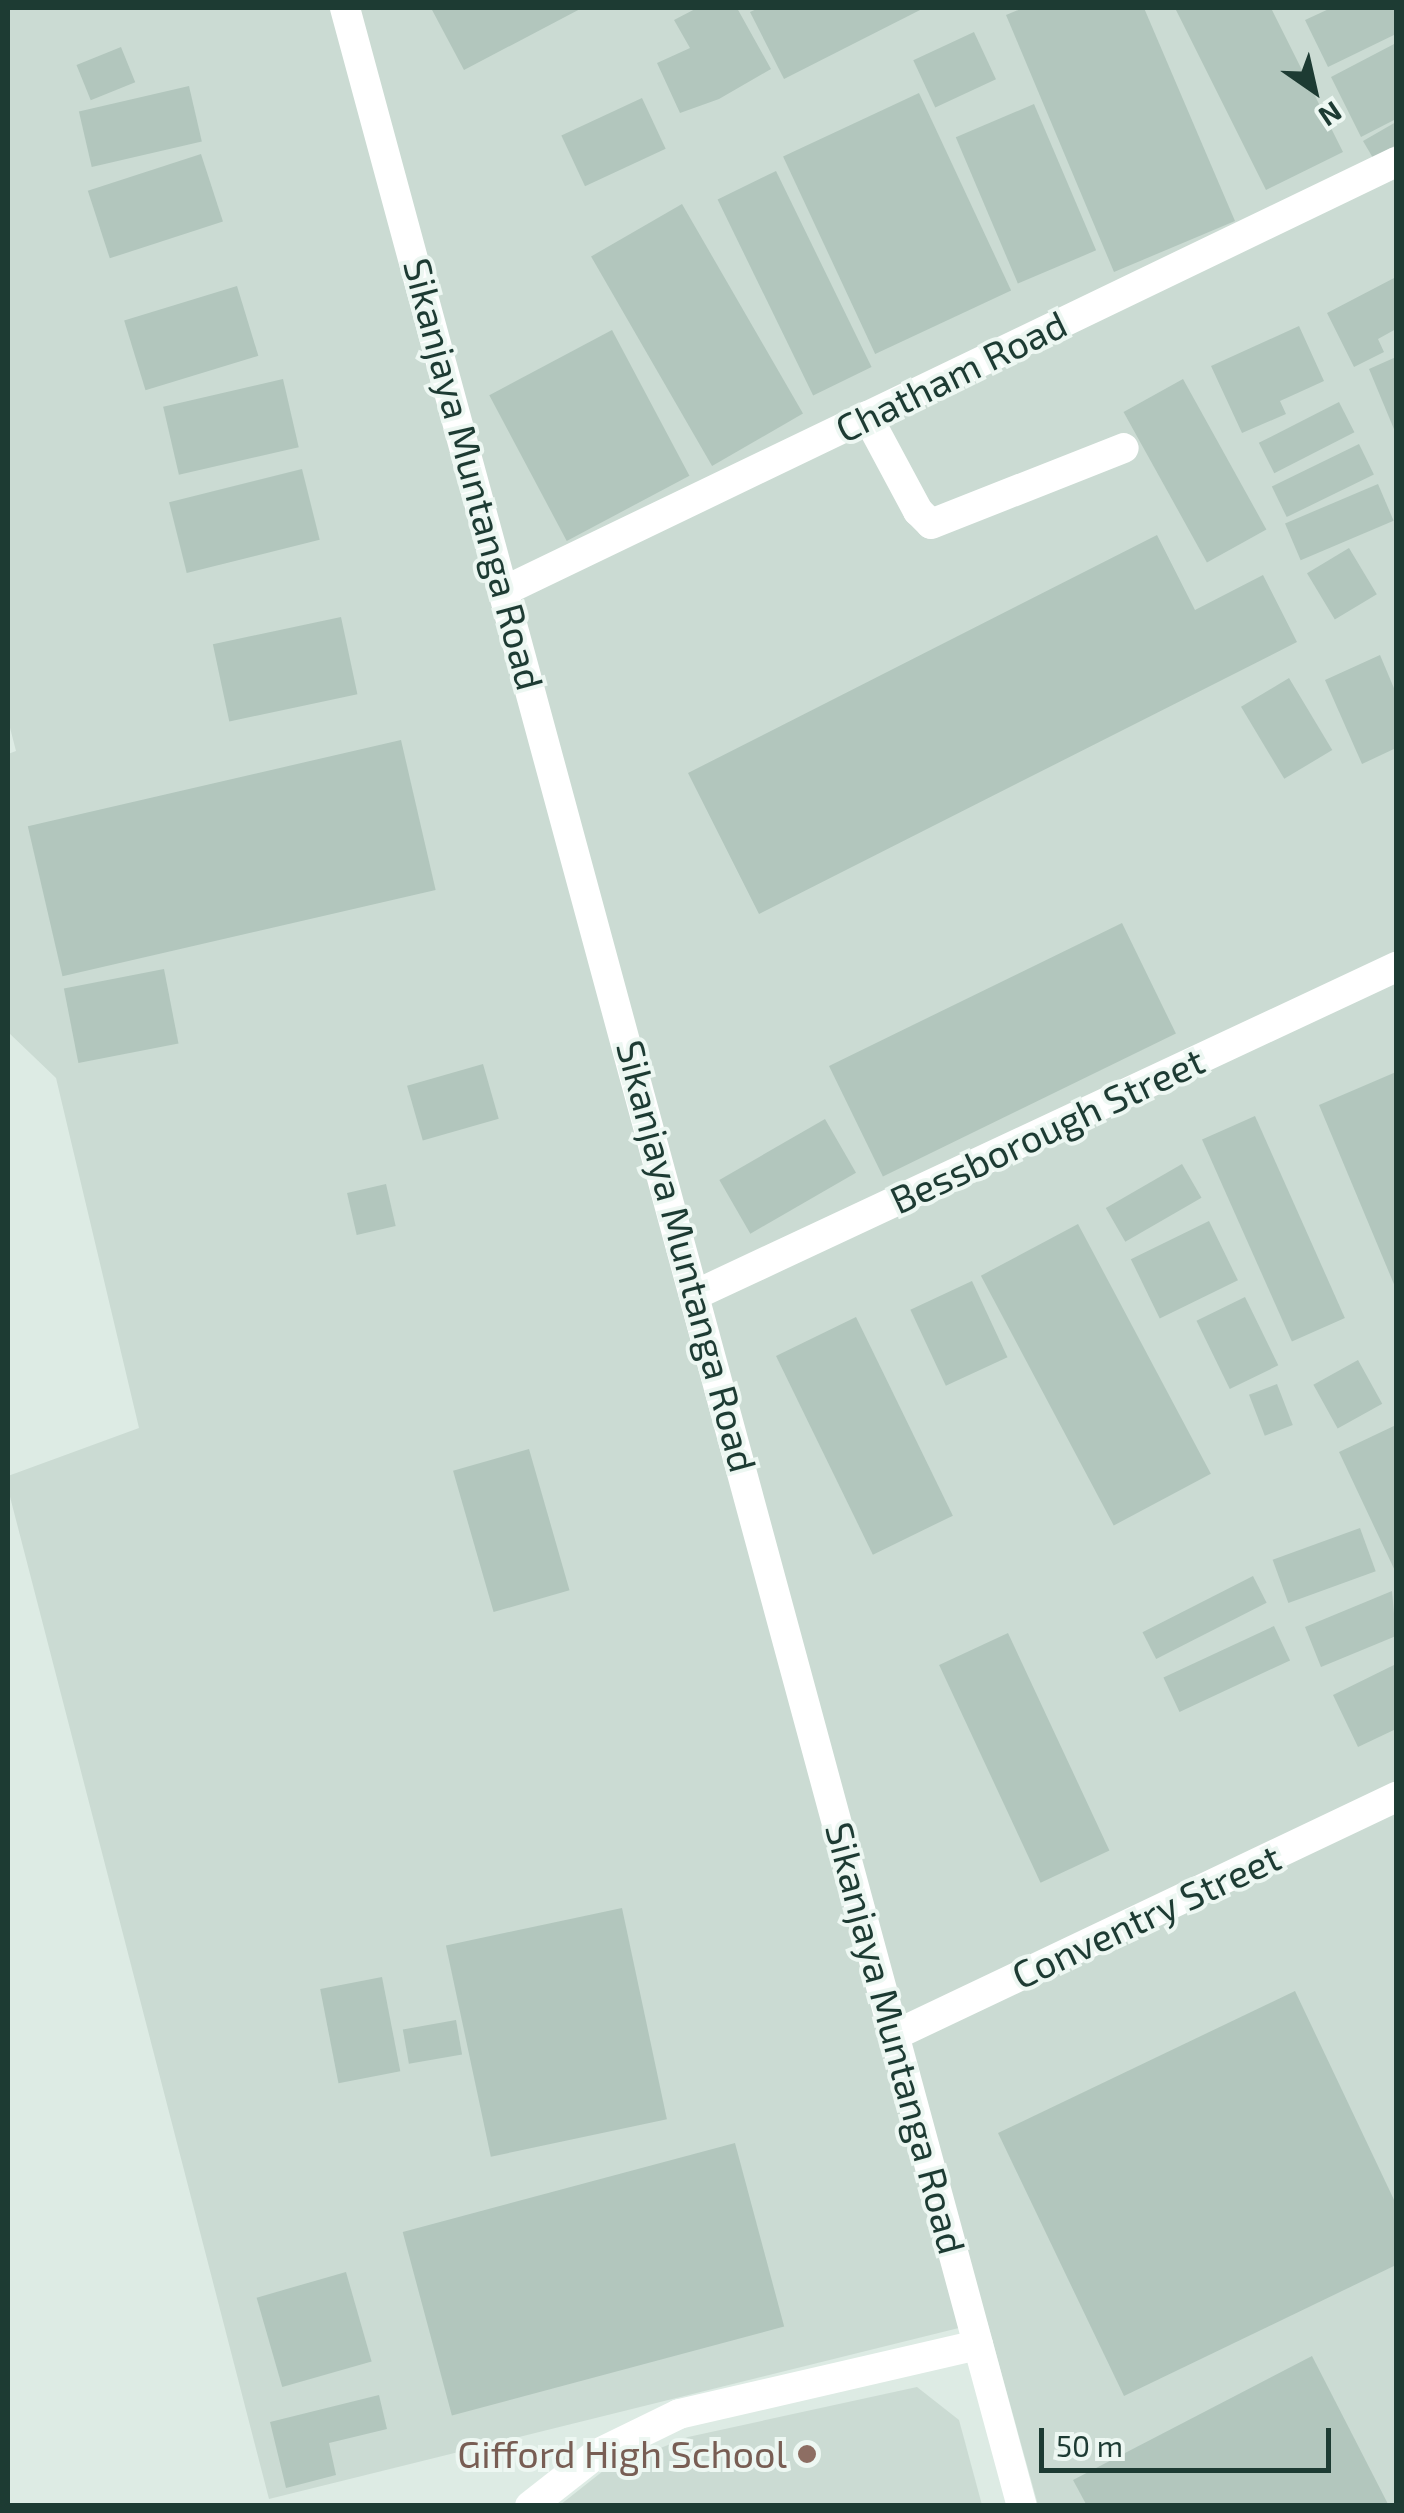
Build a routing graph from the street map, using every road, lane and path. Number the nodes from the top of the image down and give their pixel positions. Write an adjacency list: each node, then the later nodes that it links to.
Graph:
1 (346, 8): 5 (street, Sikanjaya Muntanga Road)
2 (1396, 162): 3 (street, Chatham Road)
3 (866, 416): 4 (street); 5 (street, Chatham Road)
4 (1124, 448)
5 (506, 590): 7 (street, Sikanjaya Muntanga Road)
6 (1396, 967): 7 (street, Bessborough Street)
7 (698, 1294): 9 (street, Sikanjaya Muntanga Road)
8 (1396, 1798): 9 (street, Conventry Street)
9 (896, 2035): 10 (street, Sikanjaya Muntanga Road)
10 (978, 2345): 11 (street); 12 (street, Sikanjaya Muntanga Road)
11 (530, 2506)
12 (1022, 2506)

